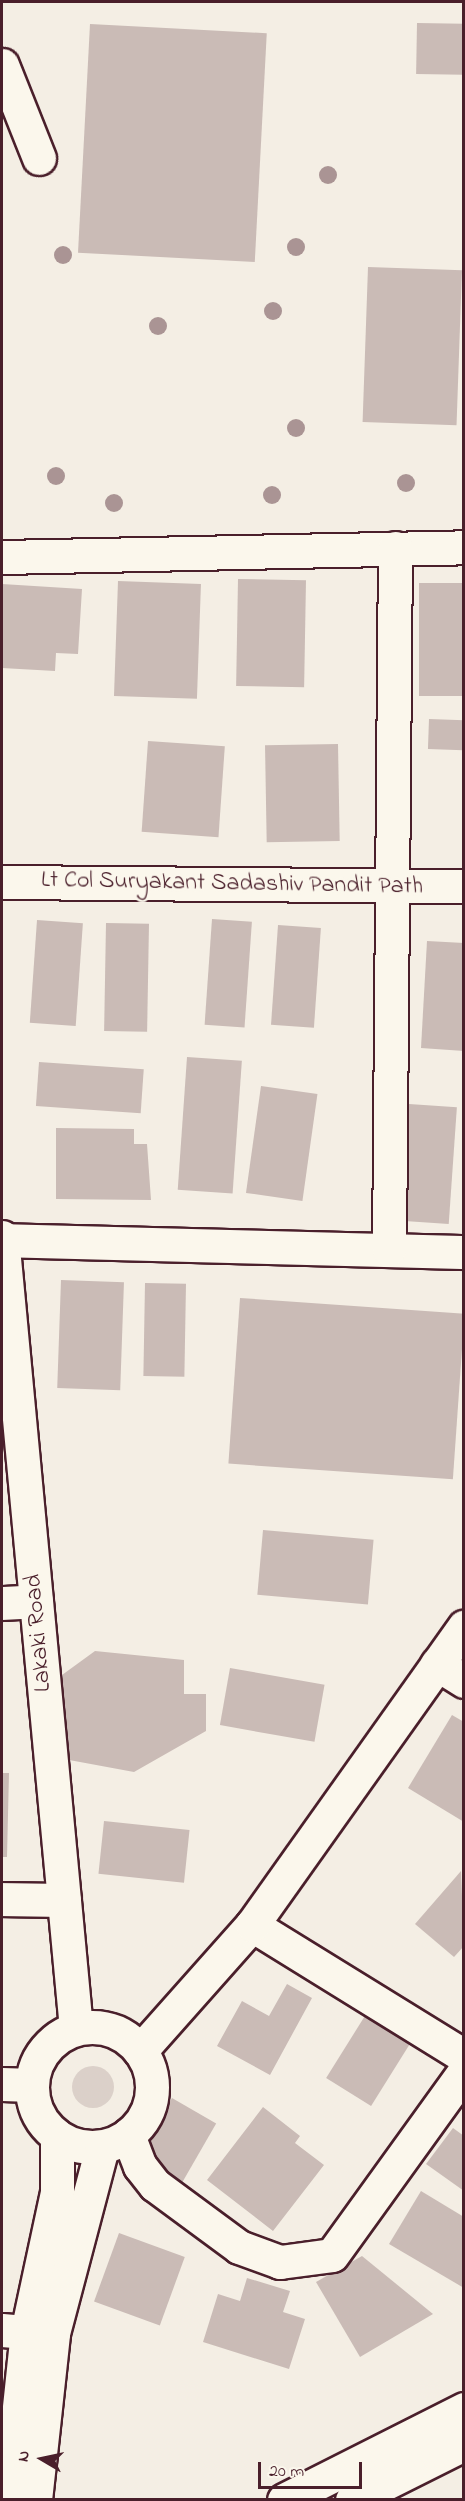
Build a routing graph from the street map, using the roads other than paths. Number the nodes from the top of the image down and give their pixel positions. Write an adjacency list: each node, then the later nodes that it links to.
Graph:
1 (2, 64): 2 (street)
2 (39, 158)
3 (464, 547): 4 (street)
4 (395, 548): 5 (street); 7 (street)
5 (2, 556)
6 (2, 882): 7 (street, Lt Col Suryakant Sadashiv Pandit Path)
7 (393, 885): 8 (street, Lt Col Suryakant Sadashiv Pandit Path); 10 (street)
8 (464, 886)
9 (2, 1239): 10 (street); 12 (street, Lakaki Road)
10 (389, 1249): 11 (street)
11 (464, 1252)
12 (36, 1601): 13 (street); 17 (street, Lakaki Road)
13 (2, 1603)
14 (464, 1628): 15 (street)
15 (450, 1673): 18 (street)
16 (2, 1899): 17 (street)
17 (64, 1900): 19 (street, Lakaki Road)
18 (252, 1925): 20 (street); 21 (street)
19 (76, 2029): 20 (street); 23 (street)
20 (140, 2051): 25 (street)
21 (464, 2056)
22 (464, 2072): 25 (street)
23 (17, 2085): 24 (street)
24 (57, 2136): 25 (street); 26 (street)
25 (115, 2141): 30 (street)
26 (14, 2331): 29 (street)
27 (464, 2409): 31 (street)
28 (464, 2444): 32 (street)
29 (9, 2499)
30 (35, 2499)
31 (284, 2499)
32 (352, 2499)

